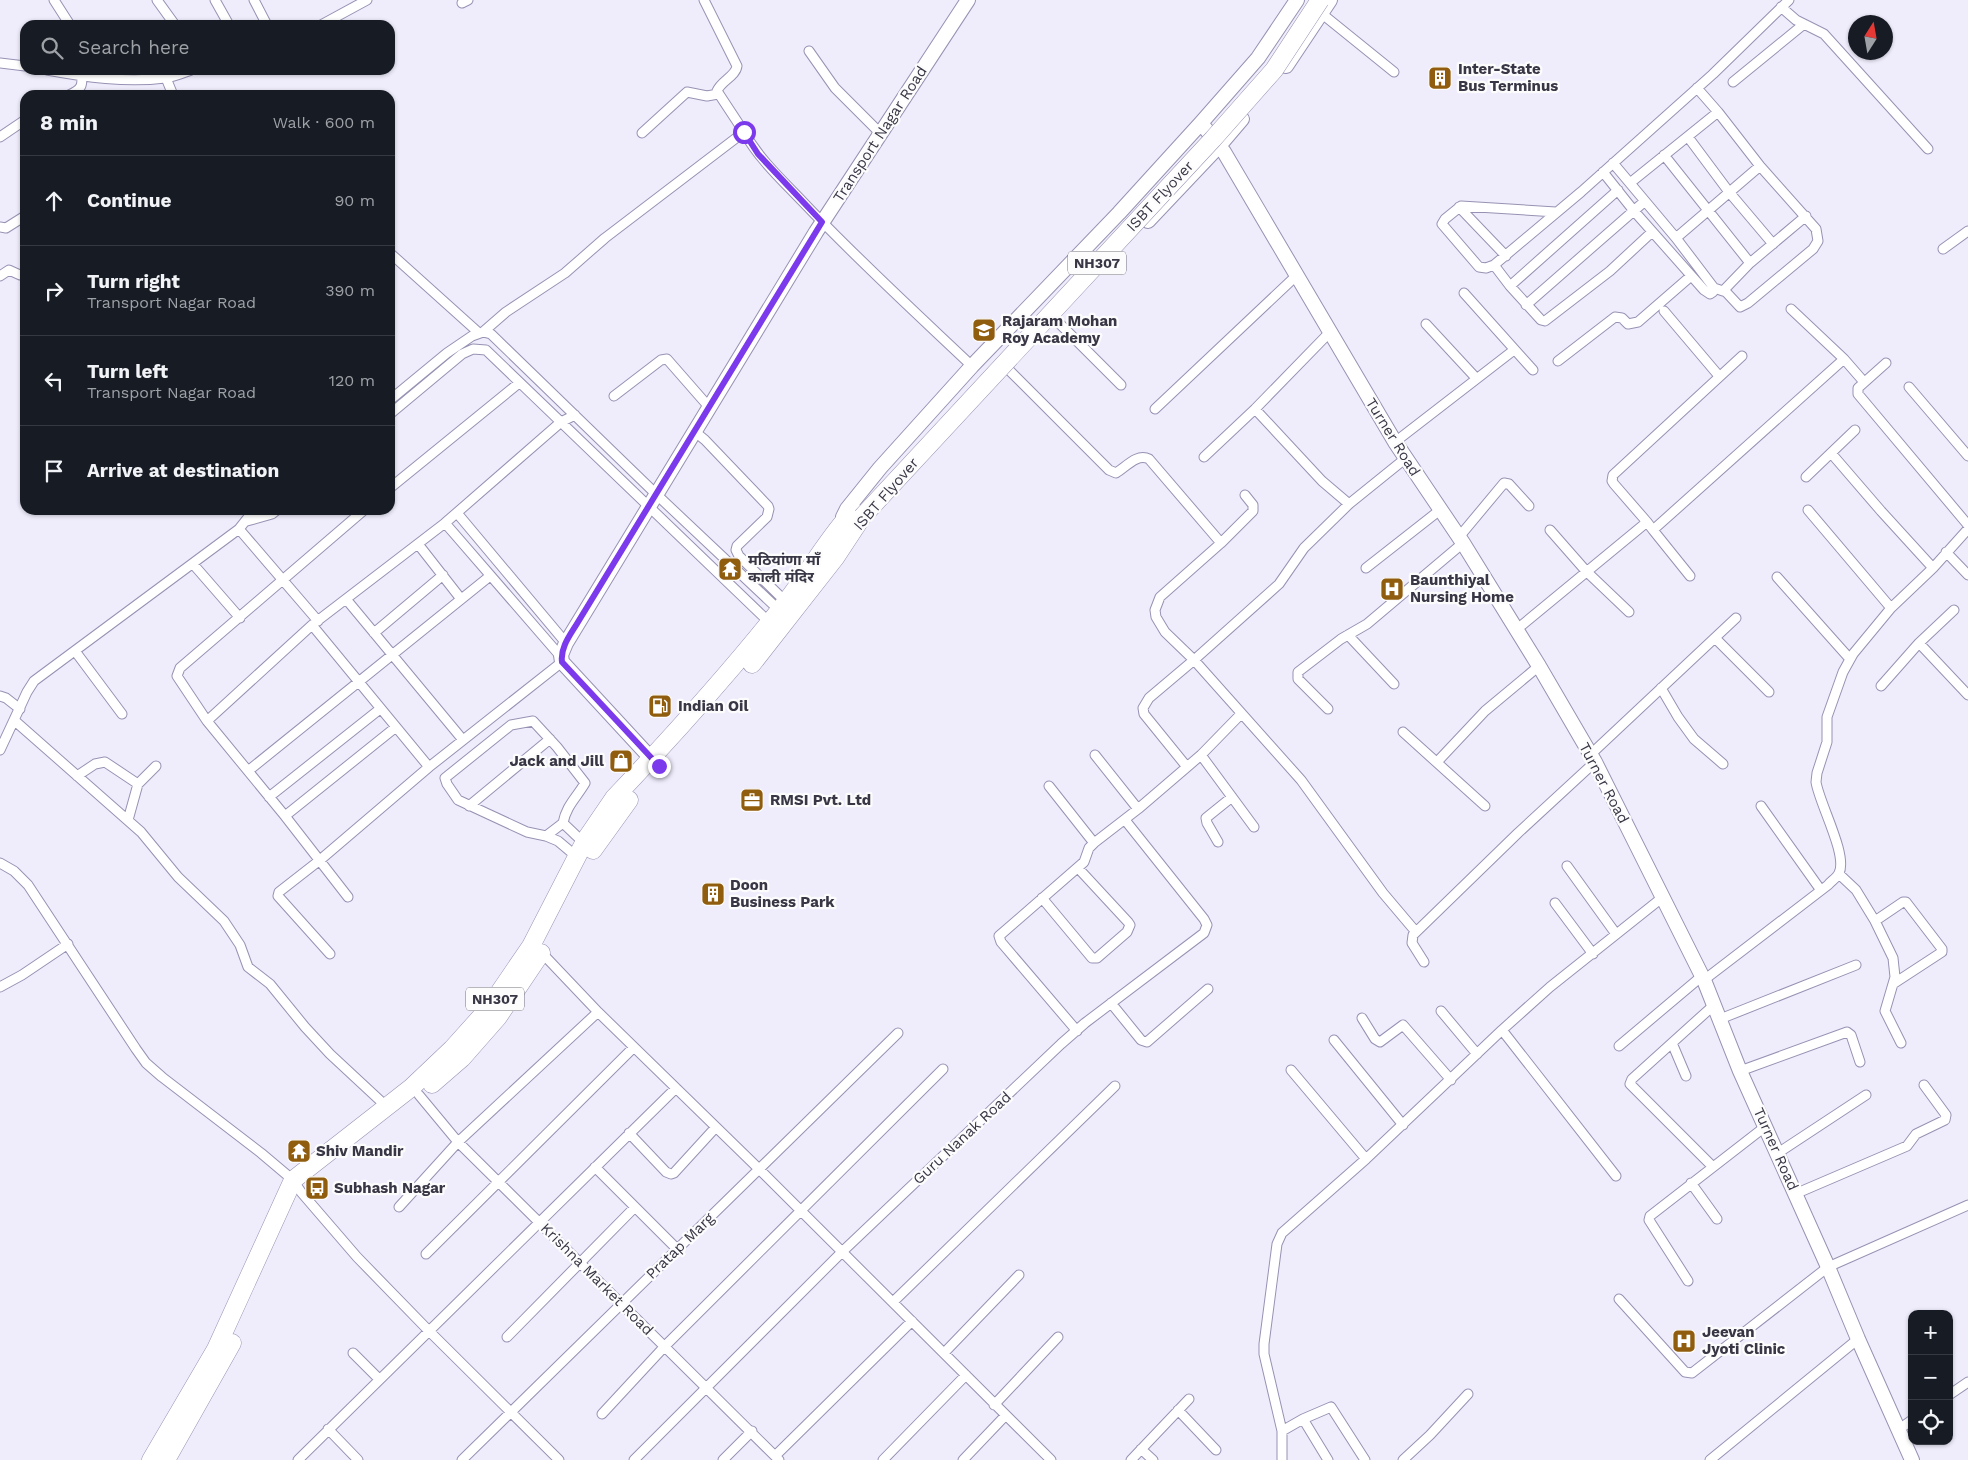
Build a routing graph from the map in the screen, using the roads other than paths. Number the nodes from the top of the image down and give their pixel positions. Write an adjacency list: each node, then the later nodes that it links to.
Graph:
1 (54, 0): 14 (street)
2 (157, 0): 15 (street)
3 (215, 0): 16 (street)
4 (254, 0): 17 (street)
5 (366, 0): 18 (street)
6 (704, 0): 32 (street)
7 (968, 0): 38 (main road, Transport Nagar Road)
8 (1296, 0): 35 (main road)
9 (1309, 0): 123 (highway, ISBT Flyover / NH307)
10 (1330, 0): 12 (main road)
11 (1789, 0): 13 (street)
12 (1321, 6): 23 (street); 41 (main road); 123 (highway, ISBT Flyover / NH307, bridge)
13 (1781, 7): 19 (street); 28 (street)
14 (67, 20)
15 (171, 20)
16 (226, 20)
17 (264, 20)
18 (330, 20)
19 (1804, 24): 27 (street); 42 (street)
20 (809, 51): 38 (street)
21 (0, 63): 22 (street)
22 (20, 65)
23 (1394, 72)
24 (175, 75): 26 (street)
25 (82, 77): 26 (street); 29 (street); 30 (street)
26 (166, 78): 31 (street)
27 (1733, 82)
28 (1697, 88): 33 (street); 44 (street)
29 (77, 90)
30 (86, 90)
31 (171, 90)
32 (718, 94): 36 (street); 37 (street)
33 (1718, 112): 40 (street); 45 (street)
34 (20, 123): 39 (street)
35 (1201, 123): 41 (main road, Turner Road); 89 (main road)
36 (744, 132): 57 (street); 81 (street)
37 (642, 133)
38 (880, 133): 57 (main road, Transport Nagar Road)
39 (0, 137)
40 (1688, 137): 43 (street); 49 (street)
41 (1219, 146): 71 (main road, Turner Road); 79 (main road)
42 (1928, 149)
43 (1664, 155): 47 (street); 52 (street)
44 (1613, 163): 46 (street); 47 (street)
45 (1760, 166): 49 (street); 55 (street)
46 (1602, 172): 48 (street); 54 (street)
47 (1630, 183): 50 (street)
48 (1618, 190): 53 (street); 73 (street)
49 (1729, 192): 52 (street); 62 (street)
50 (1645, 201): 53 (street); 61 (street)
51 (1459, 207): 54 (street); 65 (street); 68 (street)
52 (1708, 210): 61 (street); 67 (street)
53 (1634, 211): 60 (street); 76 (street)
54 (1556, 212): 65 (street)
55 (1806, 216): 62 (street); 74 (street)
56 (20, 219): 58 (street)
57 (822, 222): 89 (street); 100 (main road, Transport Nagar Road)
58 (0, 227)
59 (1968, 231): 63 (street)
60 (1652, 232): 64 (street); 76 (street)
61 (1678, 241): 64 (street); 74 (street)
62 (1774, 244): 67 (street)
63 (1942, 249)
64 (1671, 254): 72 (street)
65 (1506, 256): 68 (street)
66 (395, 257): 81 (street)
67 (1750, 263): 74 (street)
68 (1494, 265): 73 (street)
69 (20, 275): 70 (street)
70 (0, 276)
71 (1296, 276): 82 (main road, Turner Road); 101 (street)
72 (1691, 276): 74 (street); 87 (street)
73 (1510, 286): 76 (street)
74 (1719, 289)
75 (1464, 293): 84 (street)
76 (1526, 305)
77 (1791, 309): 86 (street)
78 (1664, 311): 92 (street)
79 (1056, 320): 90 (main road); 96 (street)
80 (1426, 324): 93 (street)
81 (481, 332): 83 (street); 98 (street); 104 (street)
82 (1330, 332): 102 (street); 108 (main road, Turner Road)
83 (480, 349): 94 (street); 103 (street)
84 (1514, 350): 91 (street); 93 (street)
85 (1742, 356): 92 (street)
86 (1844, 359): 95 (street); 133 (street)
87 (1558, 361)
88 (1886, 363): 95 (street)
89 (972, 366): 134 (main road)
90 (1009, 370): 134 (main road); 136 (street)
91 (1533, 370)
92 (1718, 376): 128 (street)
93 (1476, 378): 108 (street)
94 (520, 382): 105 (street); 114 (street)
95 (1864, 382): 130 (street)
96 (1121, 385)
97 (1909, 387): 110 (street)
98 (395, 396)
99 (614, 396): 100 (street)
100 (709, 407): 107 (main road, Transport Nagar Road)
101 (1155, 409)
102 (1255, 409): 111 (street); 117 (street)
103 (395, 410)
104 (574, 415): 105 (street); 115 (street)
105 (561, 422): 118 (street); 122 (street)
106 (1855, 430): 109 (street)
107 (694, 431): 115 (main road, Transport Nagar Road); 138 (street)
108 (1395, 442): 112 (main road, Turner Road)
109 (1832, 453): 113 (street); 143 (street)
110 (1968, 456)
111 (1204, 457)
112 (1406, 458): 117 (street); 120 (main road, Turner Road)
113 (1806, 477)
114 (395, 484)
115 (656, 494): 118 (main road, Transport Nagar Road); 140 (street)
116 (1245, 495): 136 (street)
117 (1349, 504): 170 (street)
118 (648, 506): 155 (street); 164 (main road, Transport Nagar Road)
119 (1529, 506): 135 (street)
120 (1440, 510): 135 (main road, Turner Road); 142 (street)
121 (1808, 510): 153 (street)
122 (457, 513): 129 (street); 164 (street)
123 (858, 514): 134 (highway, ISBT Flyover / NH307)
124 (251, 515): 127 (street)
125 (268, 515): 127 (street)
126 (358, 515): 150 (street)
127 (247, 521): 131 (street)
128 (1647, 522): 133 (street); 144 (street)
129 (445, 523): 137 (street); 147 (street)
130 (1968, 527): 139 (street)
131 (239, 529): 141 (street); 150 (street)
132 (1550, 530): 144 (street)
133 (1653, 530): 148 (street)
134 (844, 533): 155 (highway, NH307); 194 (highway, NH307)
135 (1461, 540): 160 (main road, Turner Road); 162 (street)
136 (1221, 543): 170 (street)
137 (418, 544): 146 (street); 151 (street)
138 (736, 550): 140 (street); 155 (street)
139 (1946, 552): 143 (street); 145 (street)
140 (725, 558): 155 (street)
141 (193, 564): 157 (street); 166 (street)
142 (1366, 568)
143 (1932, 568): 153 (street)
144 (1586, 571): 156 (street); 160 (street)
145 (1968, 574)
146 (443, 575): 152 (street); 161 (street)
147 (490, 576): 152 (street); 169 (street)
148 (1690, 576)
149 (1777, 577): 168 (street)
150 (284, 579): 157 (street); 159 (street)
151 (346, 599): 159 (street); 161 (street)
152 (462, 600): 167 (street)
153 (1891, 608): 168 (street)
154 (1954, 610): 165 (street)
155 (779, 612): 194 (highway, NH307)
156 (1629, 612)
157 (240, 618): 185 (street)
158 (1736, 618): 163 (street)
159 (315, 623): 172 (street); 185 (street)
160 (1516, 630): 171 (main road, Turner Road)
161 (374, 633): 167 (street)
162 (1348, 635): 173 (street); 181 (street)
163 (1715, 638): 175 (street); 176 (street)
164 (566, 643): 169 (main road, Transport Nagar Road)
165 (1919, 643): 174 (street); 177 (street)
166 (75, 651): 179 (street); 182 (street)
167 (392, 656): 172 (street); 189 (street)
168 (1850, 659): 223 (street)
169 (562, 660): 189 (street); 194 (main road)
170 (1194, 660): 183 (street); 199 (street)
171 (1539, 666): 193 (main road, Turner Road); 195 (street)
172 (360, 682): 180 (street); 200 (street)
173 (1394, 684)
174 (1881, 686)
175 (1661, 688): 193 (street); 196 (street)
176 (1769, 692)
177 (1968, 695)
178 (0, 696): 179 (street)
179 (20, 709): 184 (street)
180 (380, 709): 186 (street); 204 (street)
181 (1328, 709)
182 (122, 714)
183 (1241, 714): 192 (street); 230 (street)
184 (15, 721): 190 (street); 201 (street)
185 (207, 721): 200 (street)
186 (396, 727): 198 (street); 210 (street)
187 (1403, 732): 195 (street)
188 (550, 739): 206 (street); 206 (street); 213 (street)
189 (463, 740): 198 (street)
190 (0, 750)
191 (1095, 755): 209 (street)
192 (1201, 755): 199 (street); 205 (street)
193 (1592, 758): 226 (main road, Turner Road); 230 (street)
194 (656, 762): 218 (highway, NH307); 233 (highway, NH307)
195 (1437, 762): 207 (street)
196 (1723, 764)
197 (156, 766): 202 (street)
198 (429, 767): 219 (street)
199 (1187, 767): 209 (street)
200 (248, 771): 204 (street)
201 (77, 776): 202 (street); 211 (street)
202 (138, 784): 211 (street)
203 (1049, 786): 217 (street)
204 (270, 797): 210 (street)
205 (1232, 797): 214 (street); 216 (street)
206 (469, 806): 215 (street)
207 (1485, 806)
208 (1761, 806): 224 (street)
209 (1138, 809): 212 (street)
210 (285, 816): 219 (street)
211 (128, 820): 268 (street)
212 (1125, 820): 217 (street); 242 (street, Guru Nanak Road)
213 (563, 823): 215 (street); 218 (street)
214 (1254, 827)
215 (546, 836): 218 (street)
216 (1218, 842)
217 (1094, 843): 222 (street)
218 (580, 850): 268 (highway, NH307)
219 (320, 860): 225 (street); 234 (street)
220 (0, 863): 232 (street)
221 (1567, 866): 231 (street)
222 (1078, 868): 227 (street); 227 (street)
223 (1839, 874): 224 (street); 229 (street)
224 (1820, 889): 238 (street)
225 (348, 897)
226 (1663, 897): 231 (street); 238 (main road, Turner Road)
227 (1042, 898): 249 (street)
228 (1555, 903): 235 (street)
229 (1875, 921): 239 (street); 239 (street)
230 (1416, 932): 236 (street)
231 (1616, 934): 235 (street)
232 (68, 944): 240 (street); 282 (street)
233 (541, 952): 245 (street); 267 (highway, NH307)
234 (330, 954)
235 (1593, 954): 248 (street)
236 (1424, 962)
237 (1856, 965): 247 (street)
238 (1703, 978): 243 (main road, Turner Road); 254 (street)
239 (1893, 984): 253 (street)
240 (0, 987)
241 (1208, 989): 242 (street)
242 (1111, 1004): 249 (street, Guru Nanak Road)
243 (1714, 1005): 247 (main road, Turner Road); 252 (street)
244 (1441, 1011): 256 (street)
245 (598, 1012): 255 (street); 273 (street)
246 (1362, 1018): 262 (street)
247 (1720, 1019): 260 (main road, Turner Road)
248 (1502, 1030): 256 (street); 279 (street)
249 (1077, 1031): 291 (street, Guru Nanak Road)
250 (898, 1033): 278 (street, Pratap Marg)
251 (1334, 1040): 269 (street)
252 (1672, 1043): 261 (street); 276 (street)
253 (1900, 1043)
254 (1619, 1046)
255 (634, 1047): 265 (street); 280 (street)
256 (1477, 1054): 262 (street)
257 (1860, 1062): 260 (street)
258 (943, 1070): 287 (street)
259 (1291, 1070): 275 (street)
260 (1740, 1071): 270 (main road, Turner Road)
261 (1686, 1076)
262 (1451, 1080): 269 (street)
263 (1924, 1085): 283 (street)
264 (1115, 1086): 298 (street)
265 (676, 1088): 271 (street); 272 (street)
266 (1866, 1094): 274 (street)
267 (420, 1095): 273 (street, Krishna Market Road); 282 (highway, NH307)
268 (386, 1107): 282 (highway, NH307)
269 (1403, 1125): 275 (street)
270 (1766, 1126): 274 (main road, Turner Road); 276 (street)
271 (716, 1127): 272 (street); 278 (street)
272 (629, 1133): 277 (street)
273 (458, 1142): 280 (street, Krishna Market Road); 285 (street)
274 (1778, 1153): 283 (main road, Turner Road)
275 (1366, 1159): 325 (street)
276 (1712, 1166): 281 (street)
277 (595, 1167): 286 (street); 289 (street)
278 (760, 1169): 287 (street); 290 (street, Pratap Marg)
279 (1616, 1176)
280 (499, 1182): 289 (street, Krishna Market Road); 292 (street)
281 (1690, 1183): 288 (street); 296 (street)
282 (297, 1186): 301 (street); 330 (highway, NH307); 331 (highway, NH307)
283 (1795, 1194): 294 (main road, Turner Road)
284 (1968, 1205): 294 (street)
285 (399, 1207)
286 (635, 1207): 290 (street); 293 (street)
287 (801, 1210): 291 (street); 305 (street)
288 (1717, 1219)
289 (539, 1221): 293 (street, Krishna Market Road); 301 (street)
290 (677, 1249): 299 (street, Pratap Marg)
291 (842, 1251): 298 (street); 311 (street, Guru Nanak Road)
292 (426, 1254)
293 (581, 1263): 299 (street, Krishna Market Road); 302 (street)
294 (1828, 1267): 297 (street); 304 (main road, Turner Road)
295 (1019, 1275): 306 (street)
296 (1688, 1281)
297 (1619, 1299)
298 (893, 1302): 300 (street)
299 (621, 1303): 305 (street, Krishna Market Road); 317 (street, Pratap Marg)
300 (912, 1320): 306 (street); 328 (street)
301 (429, 1331): 309 (street); 317 (street)
302 (507, 1337)
303 (1058, 1337): 315 (street)
304 (1858, 1339): 323 (main road, Turner Road); 346 (street)
305 (665, 1346): 311 (street, Krishna Market Road); 318 (street)
306 (944, 1353): 308 (street)
307 (353, 1354): 309 (street)
308 (966, 1375): 315 (street); 338 (street)
309 (379, 1379): 322 (street)
310 (1968, 1382): 312 (street)
311 (705, 1387): 324 (street, Krishna Market Road); 336 (street, Guru Nanak Road)
312 (1953, 1392)
313 (1468, 1394): 345 (street)
314 (1190, 1398): 316 (street)
315 (994, 1405): 319 (street)
316 (1178, 1410): 326 (street); 327 (street)
317 (511, 1411): 334 (street, Pratap Marg); 335 (street)
318 (602, 1414)
319 (1005, 1416): 329 (street); 339 (street)
320 (1303, 1419): 325 (street); 343 (street); 344 (street)
321 (1908, 1423): 323 (street)
322 (328, 1429): 332 (street); 333 (street)
323 (1898, 1430): 347 (main road, Turner Road)
324 (752, 1431): 328 (street, Krishna Market Road); 337 (street)
325 (1282, 1431): 342 (street)
326 (1141, 1449): 340 (street); 341 (street)
327 (1216, 1450)
328 (777, 1458)
329 (1046, 1458)
330 (151, 1460)
331 (166, 1460)
332 (298, 1460)
333 (358, 1460)
334 (462, 1460)
335 (559, 1460)
336 (634, 1460)
337 (723, 1460)
338 (883, 1460)
339 (963, 1460)
340 (1131, 1460)
341 (1153, 1460)
342 (1282, 1460)
343 (1328, 1460)
344 (1365, 1460)
345 (1402, 1460)
346 (1710, 1460)
347 (1912, 1460)

